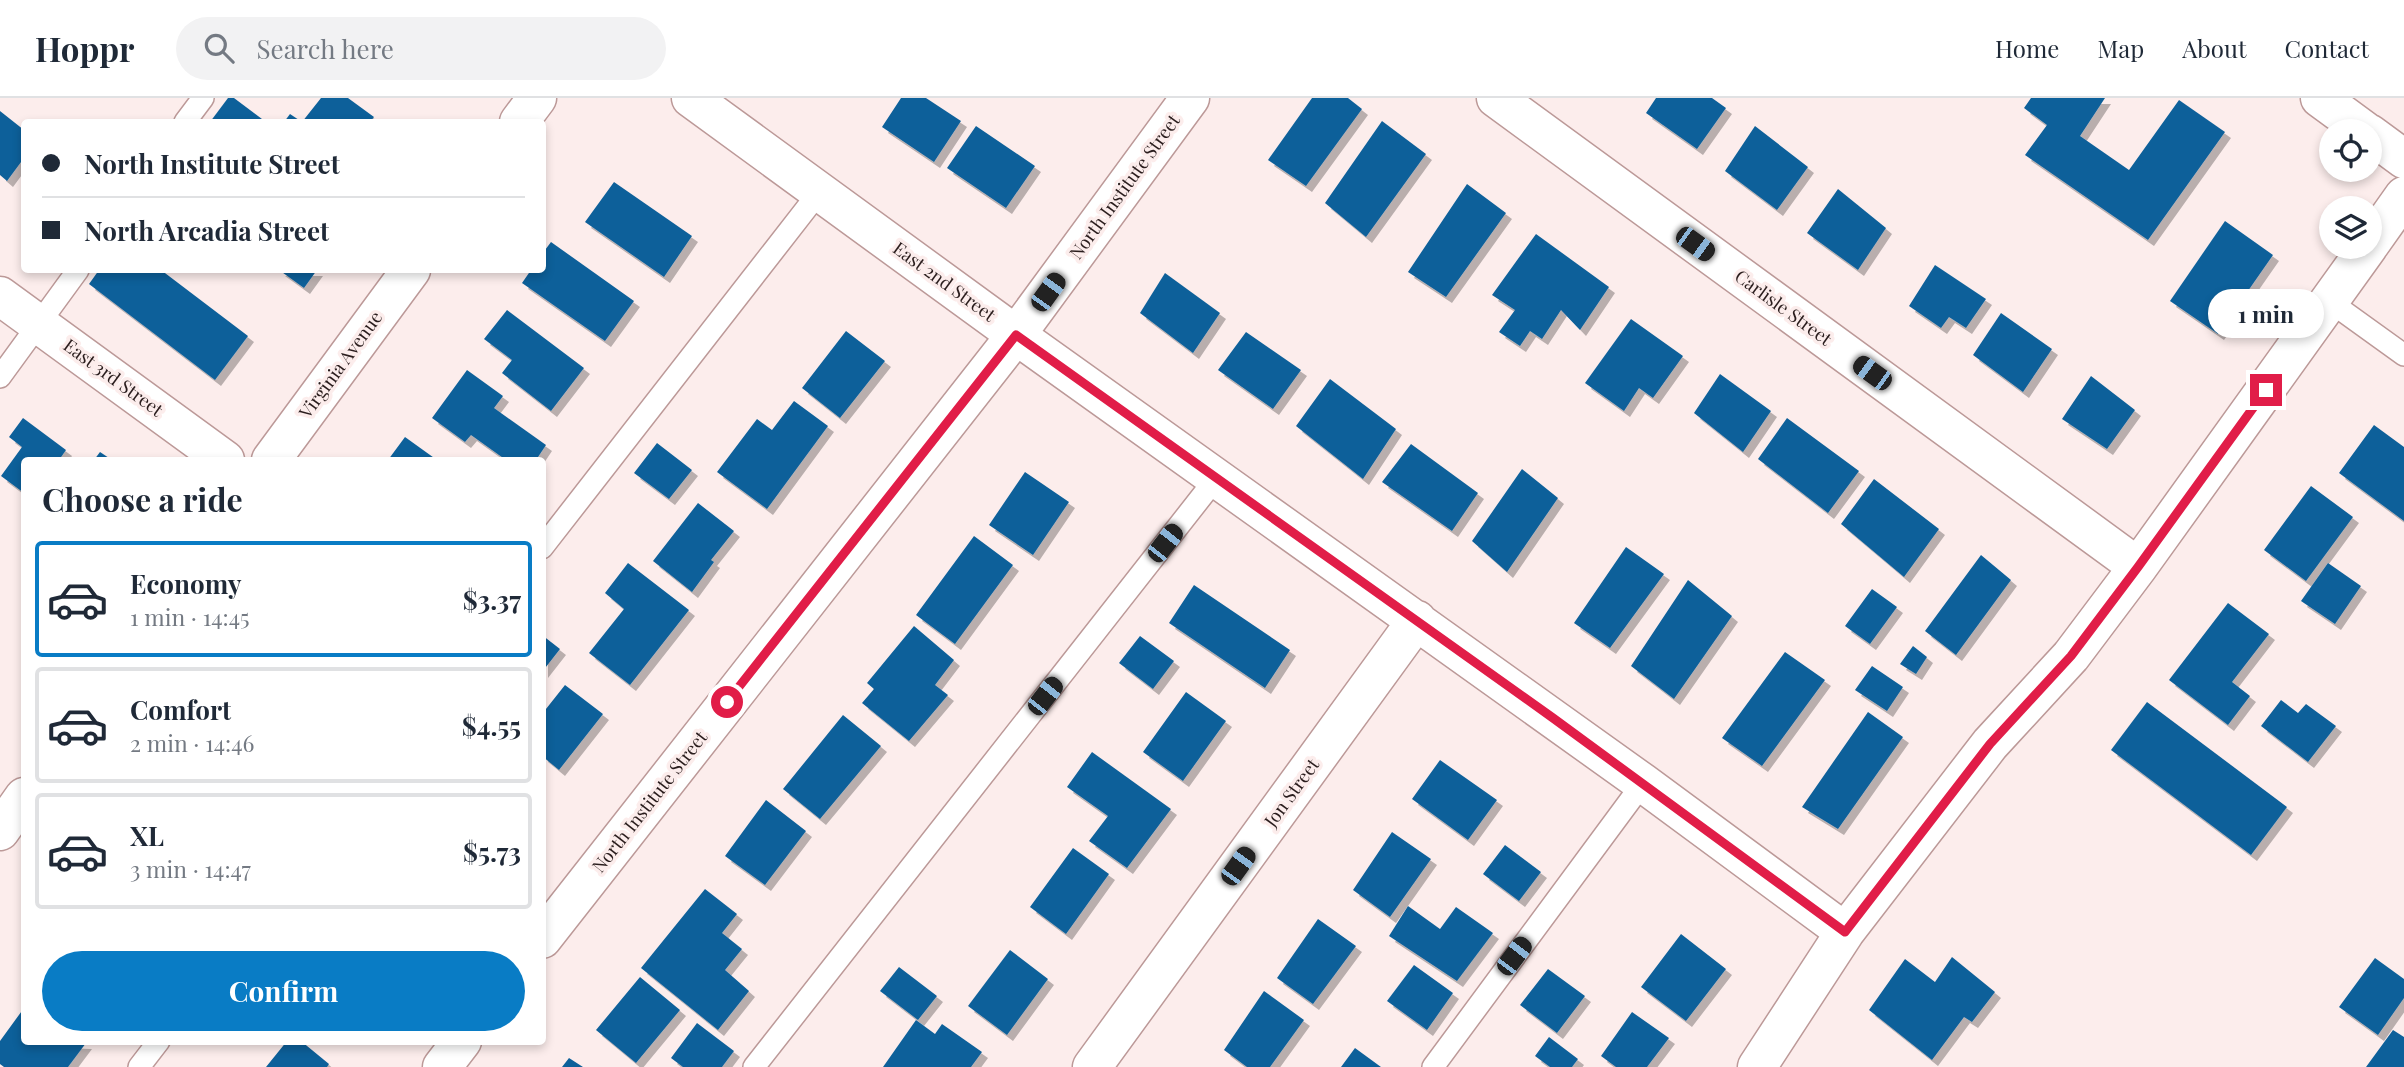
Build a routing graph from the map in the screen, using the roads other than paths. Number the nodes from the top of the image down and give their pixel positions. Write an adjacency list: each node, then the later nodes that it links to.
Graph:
1 (203, 98): 7 (lane)
2 (537, 98): 8 (street)
3 (691, 98): 12 (street, East 2nd Street)
4 (1190, 98): 21 (street, North Institute Street)
5 (1496, 98): 28 (street, Carlisle Street)
6 (2320, 98): 9 (street)
7 (187, 119)
8 (521, 119)
9 (2348, 119)
10 (2382, 144): 11 (street)
11 (2404, 159)
12 (820, 191): 21 (street, East 2nd Street); 27 (lane)
13 (2404, 196): 14 (street)
14 (2382, 227)
15 (2359, 259): 19 (street)
16 (76, 273): 20 (lane)
17 (409, 273): 25 (street, Virginia Avenue)
18 (0, 296): 20 (street, East 3rd Street)
19 (2329, 301): 22 (lane); 28 (street)
20 (38, 324): 23 (lane); 24 (street, East 3rd Street)
21 (1016, 335): 26 (street, East 2nd Street); 34 (street, North Institute Street)
22 (2404, 355)
23 (0, 377)
24 (221, 457)
25 (273, 457)
26 (1217, 477): 29 (street, East 2nd Street); 39 (lane)
27 (546, 543)
28 (2138, 567): 33 (street)
29 (1417, 620): 30 (street, East 2nd Street); 40 (street, Jon Street)
30 (1643, 783): 33 (street, East 2nd Street); 41 (lane)
31 (21, 801): 32 (street)
32 (0, 831)
33 (1845, 932): 42 (street)
34 (546, 934)
35 (156, 1045): 37 (lane)
36 (459, 1045): 38 (street)
37 (139, 1067)
38 (442, 1067)
39 (754, 1067)
40 (1092, 1067)
41 (1433, 1067)
42 (1757, 1067)

